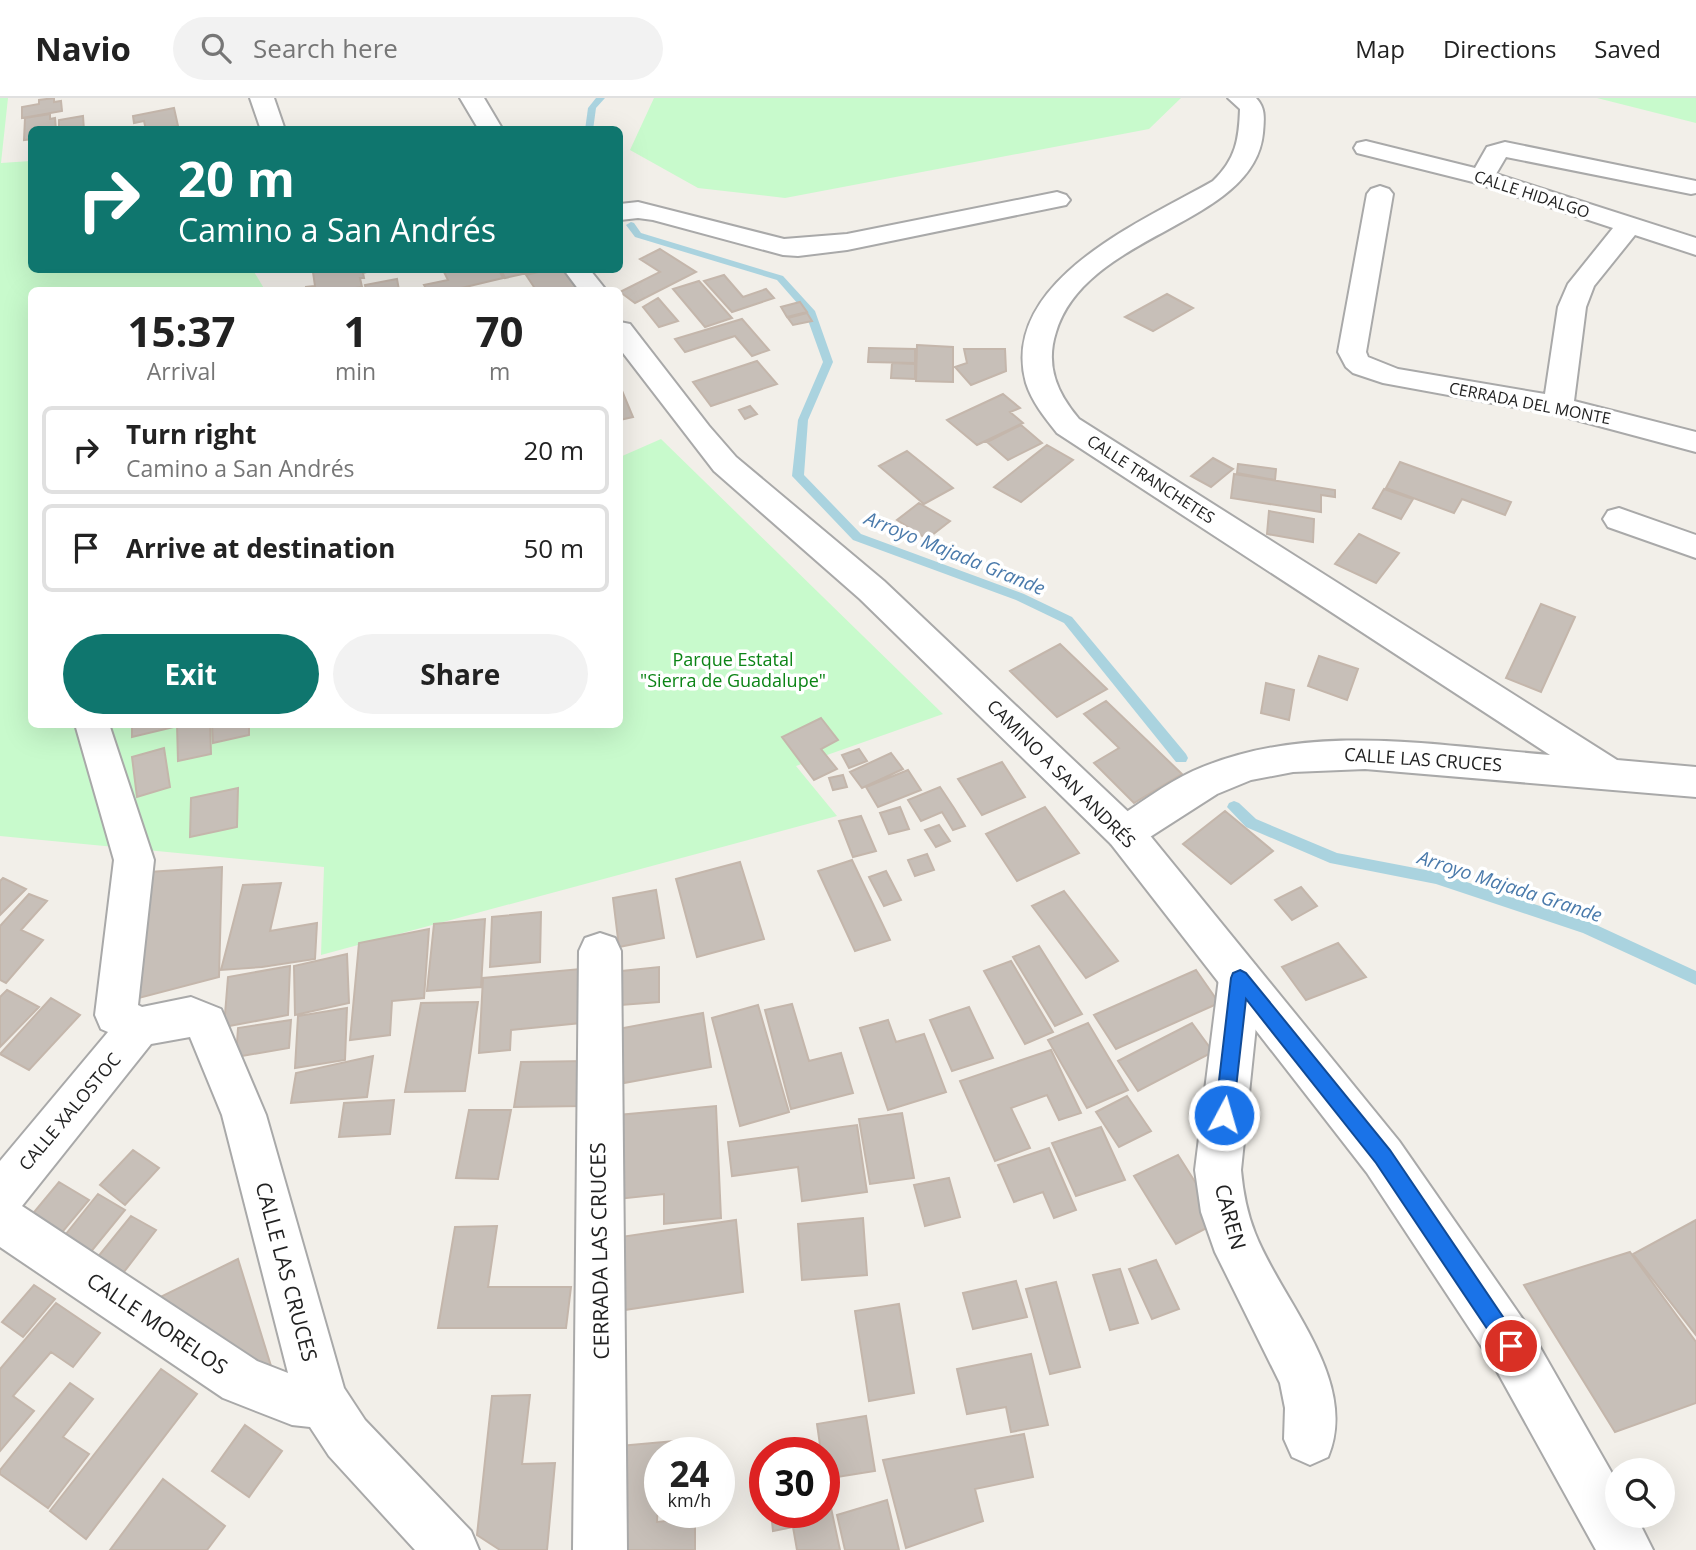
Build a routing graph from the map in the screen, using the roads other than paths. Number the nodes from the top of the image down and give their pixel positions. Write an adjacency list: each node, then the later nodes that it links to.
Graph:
1 (262, 98): 4 (street)
2 (472, 98): 5 (street)
3 (1240, 98): 20 (street, CALLE TRANCHETES)
4 (272, 126)
5 (489, 126)
6 (1366, 148): 7 (street, CALLE HIDALGO)
7 (1482, 177): 8 (street); 12 (street, CALLE HIDALGO)
8 (1690, 187)
9 (1380, 194): 15 (street, CERRADA DEL MONTE)
10 (1056, 200): 11 (street)
11 (623, 212)
12 (1629, 226): 13 (street, CALLE HIDALGO); 15 (street)
13 (1696, 247)
14 (623, 334): 22 (street, CAMINO A SAN ANDRÉS)
15 (1558, 406): 16 (street, CERRADA DEL MONTE)
16 (1696, 442)
17 (1619, 519): 18 (street)
18 (1696, 547)
19 (93, 728): 25 (street)
20 (1609, 774): 21 (street, CALLE LAS CRUCES); 22 (street, CALLE LAS CRUCES)
21 (1696, 782)
22 (1125, 833): 24 (street, CAMINO A SAN ANDRÉS)
23 (600, 951): 32 (street, CERRADA LAS CRUCES)
24 (1240, 978): 30 (street, CAREN); 33 (street, CAMINO A SAN ANDRÉS)
25 (139, 1027): 26 (street, CALLE XALOSTOC); 29 (street, CALLE LAS CRUCES)
26 (14, 1157): 27 (street, CALLE XALOSTOC)
27 (0, 1197)
28 (0, 1219): 29 (street, CALLE MORELOS)
29 (324, 1403): 31 (street, CALLE LAS CRUCES)
30 (1310, 1439)
31 (452, 1550)
32 (600, 1550)
33 (1626, 1550)

